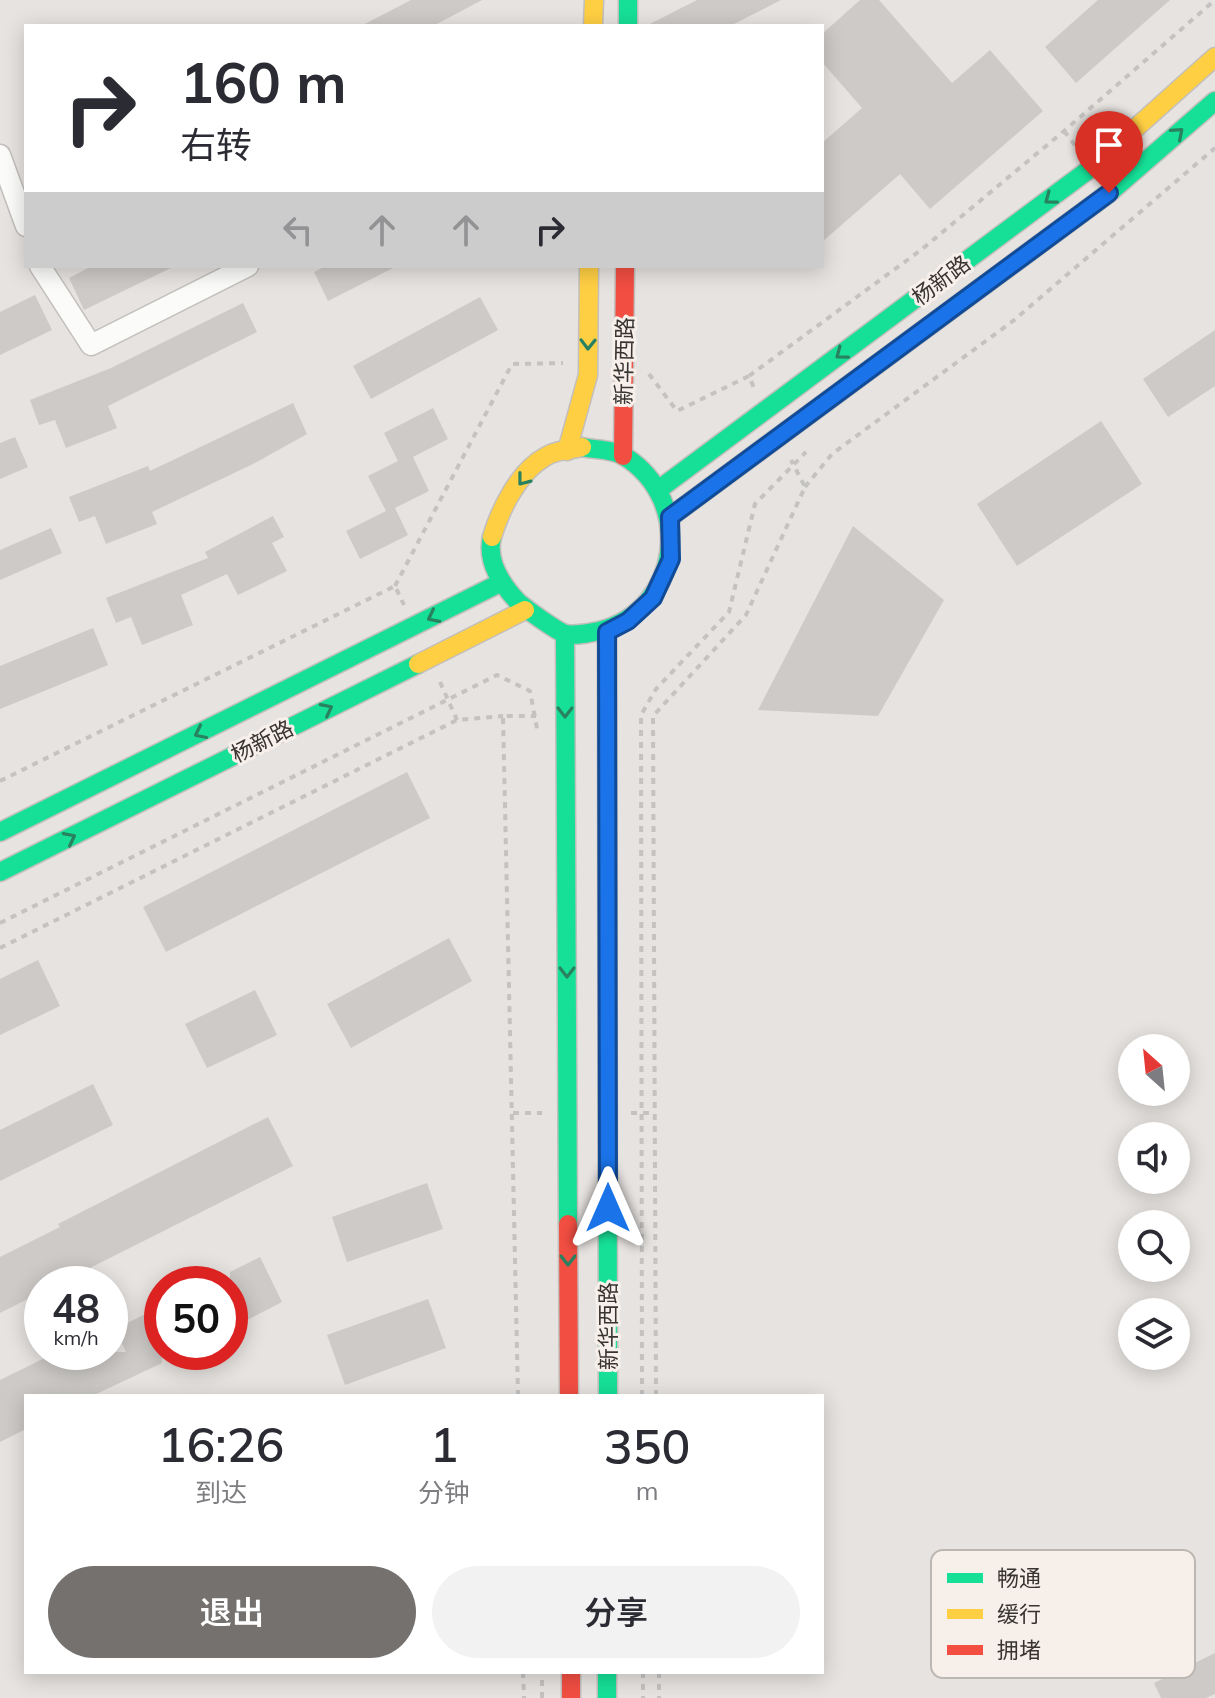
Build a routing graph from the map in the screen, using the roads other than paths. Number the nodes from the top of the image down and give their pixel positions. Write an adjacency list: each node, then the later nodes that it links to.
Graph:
1 (594, 0): 3 (street)
2 (628, 0): 4 (street)
3 (593, 24)
4 (628, 24)
5 (1215, 57): 6 (street, 杨新路)
6 (1189, 79): 7 (street); 16 (street, 杨新路, one-way to 16)
7 (1214, 104): 17 (street, 杨新路, one-way to 7)
8 (0, 155): 9 (street)
9 (24, 221)
10 (43, 268): 11 (street)
11 (244, 268)
12 (589, 268): 14 (street, 新华西路, one-way to 14)
13 (625, 268): 15 (street, 新华西路)
14 (567, 451): 15 (street); 18 (street, one-way to 18)
15 (623, 456): 16 (street)
16 (658, 490): 17 (street)
17 (670, 517): 20 (street)
18 (502, 582): 19 (street); 22 (street, 杨新路, one-way to 22)
19 (525, 610): 21 (street); 23 (street, 杨新路, one-way to 19)
20 (607, 632): 21 (street); 25 (street, 新华西路)
21 (565, 634): 24 (street, 新华西路, one-way to 24)
22 (0, 832)
23 (0, 872)
24 (569, 1394)
25 (608, 1394)
26 (571, 1674): 28 (street)
27 (607, 1674): 29 (street)
28 (571, 1698)
29 (607, 1698)

